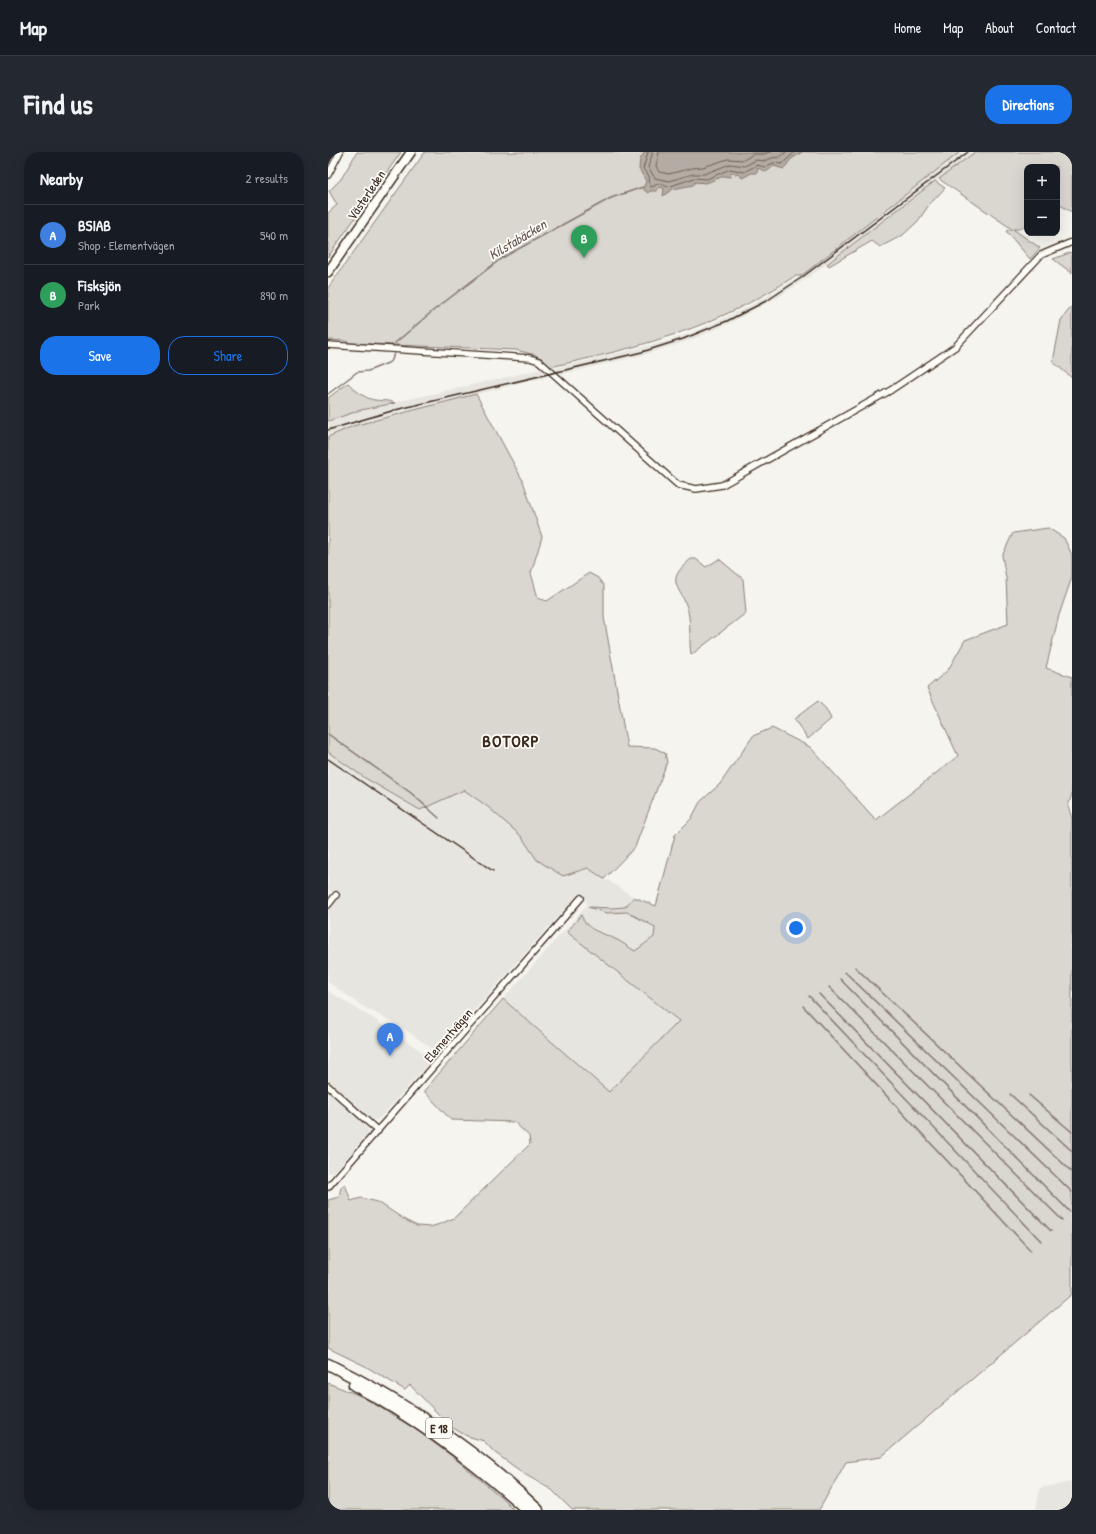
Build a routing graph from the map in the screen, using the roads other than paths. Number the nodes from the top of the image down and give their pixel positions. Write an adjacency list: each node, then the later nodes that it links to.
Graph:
1 (340, 152): 3 (street)
2 (411, 152): 5 (street, Västerleden)
3 (328, 175)
4 (1072, 242): 6 (street)
5 (328, 272)
6 (328, 345)
7 (336, 895): 9 (street)
8 (581, 898): 11 (street, Elementvägen)
9 (328, 905)
10 (328, 1086): 11 (street)
11 (378, 1131): 12 (street, Elementvägen)
12 (328, 1186)
13 (328, 1364): 16 (highway, E 18)
14 (328, 1372): 15 (highway, E 18)
15 (527, 1510)
16 (538, 1510)

